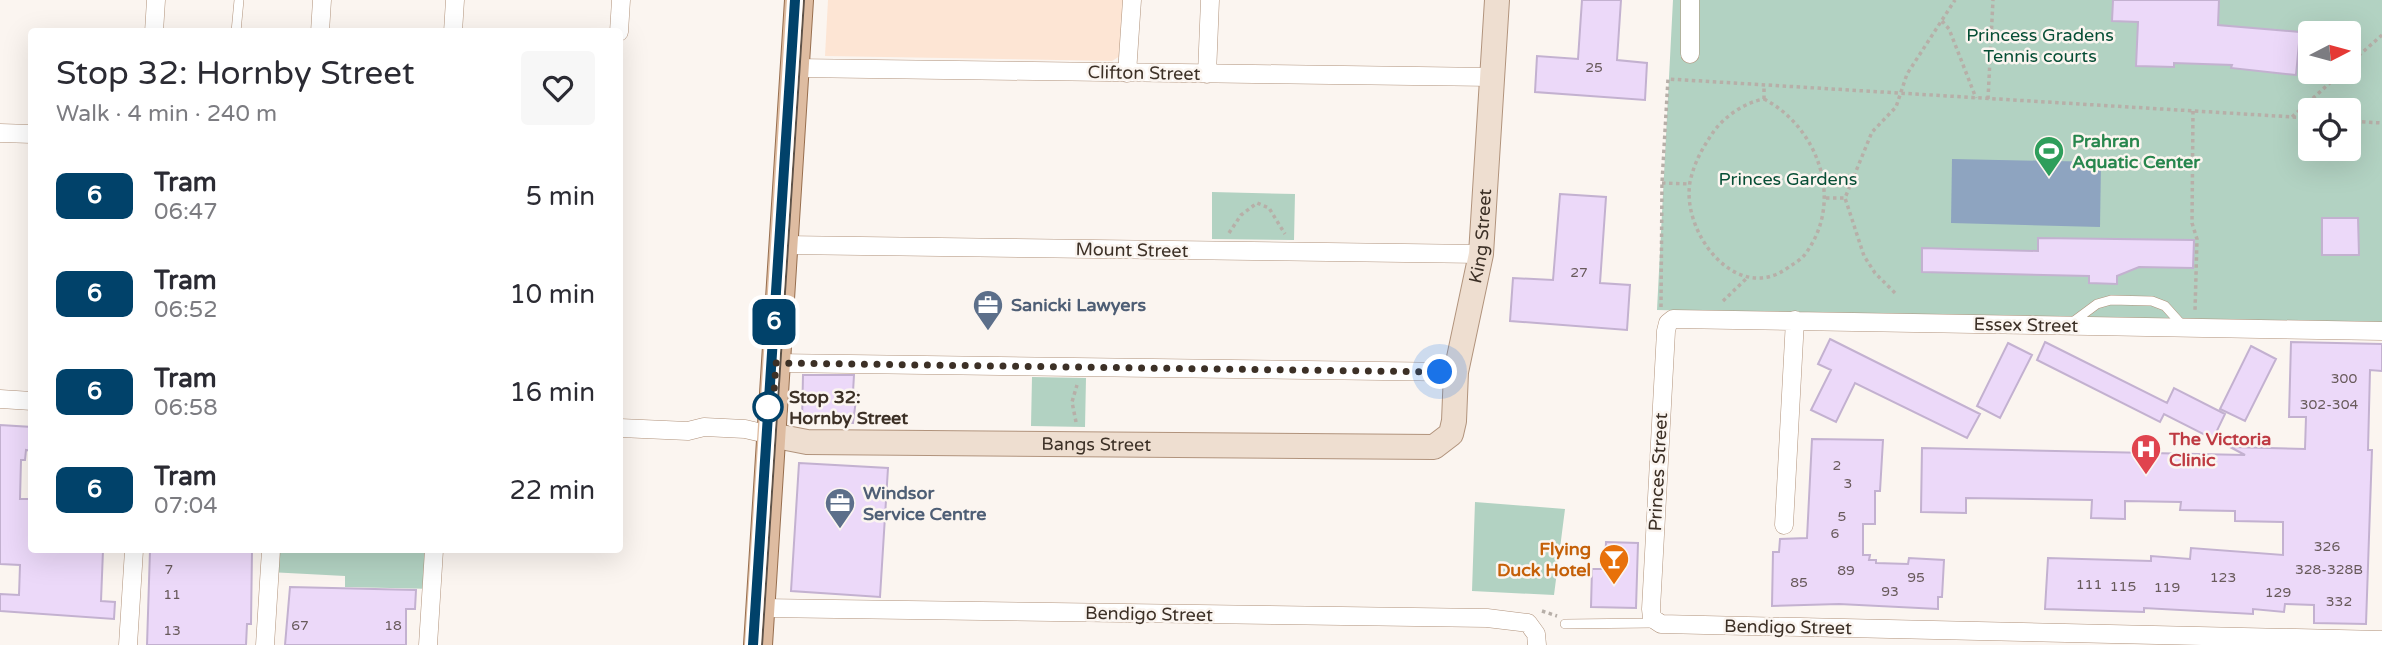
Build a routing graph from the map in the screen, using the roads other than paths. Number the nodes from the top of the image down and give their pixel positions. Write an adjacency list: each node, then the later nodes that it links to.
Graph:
1 (156, 0): 11 (street)
2 (239, 0): 12 (lane)
3 (322, 0): 13 (street)
4 (455, 0): 14 (street)
5 (621, 0): 15 (street)
6 (799, 0): 17 (main road)
7 (1132, 0): 18 (street)
8 (1210, 0): 19 (street)
9 (1497, 0): 20 (street, King Street)
10 (1690, 0): 16 (street)
11 (154, 28)
12 (236, 28)
13 (320, 28)
14 (453, 28)
15 (619, 28)
16 (1690, 54)
17 (795, 68): 18 (street, Clifton Street); 23 (main road)
18 (1127, 73): 19 (street, Clifton Street)
19 (1207, 74): 20 (street, Clifton Street)
20 (1493, 77): 24 (street, King Street)
21 (0, 133): 22 (street)
22 (28, 134)
23 (784, 245): 24 (street, Mount Street); 30 (main road)
24 (1481, 254): 31 (street, King Street)
25 (1670, 320): 26 (street, Essex Street); 42 (street, Princes Street)
26 (1795, 320): 28 (street, Essex Street); 37 (street)
27 (2190, 321): 28 (street, Essex Street); 28 (lane); 29 (street, Essex Street)
28 (2069, 325)
29 (2382, 331)
30 (776, 363): 31 (street); 35 (main road)
31 (1456, 372): 36 (street, King Street)
32 (0, 399): 33 (street)
33 (28, 401)
34 (623, 428): 35 (street)
35 (771, 435): 36 (street, Bangs Street); 41 (main road)
36 (1420, 450)
37 (1784, 525)
38 (134, 553): 46 (street)
39 (271, 553): 47 (street)
40 (434, 553): 48 (street)
41 (760, 608): 44 (street, Bendigo Street); 49 (main road)
42 (1655, 623): 43 (lane); 45 (street, Bendigo Street)
43 (1565, 624)
44 (1535, 638)
45 (2382, 640)
46 (128, 645)
47 (265, 645)
48 (428, 645)
49 (758, 645)

